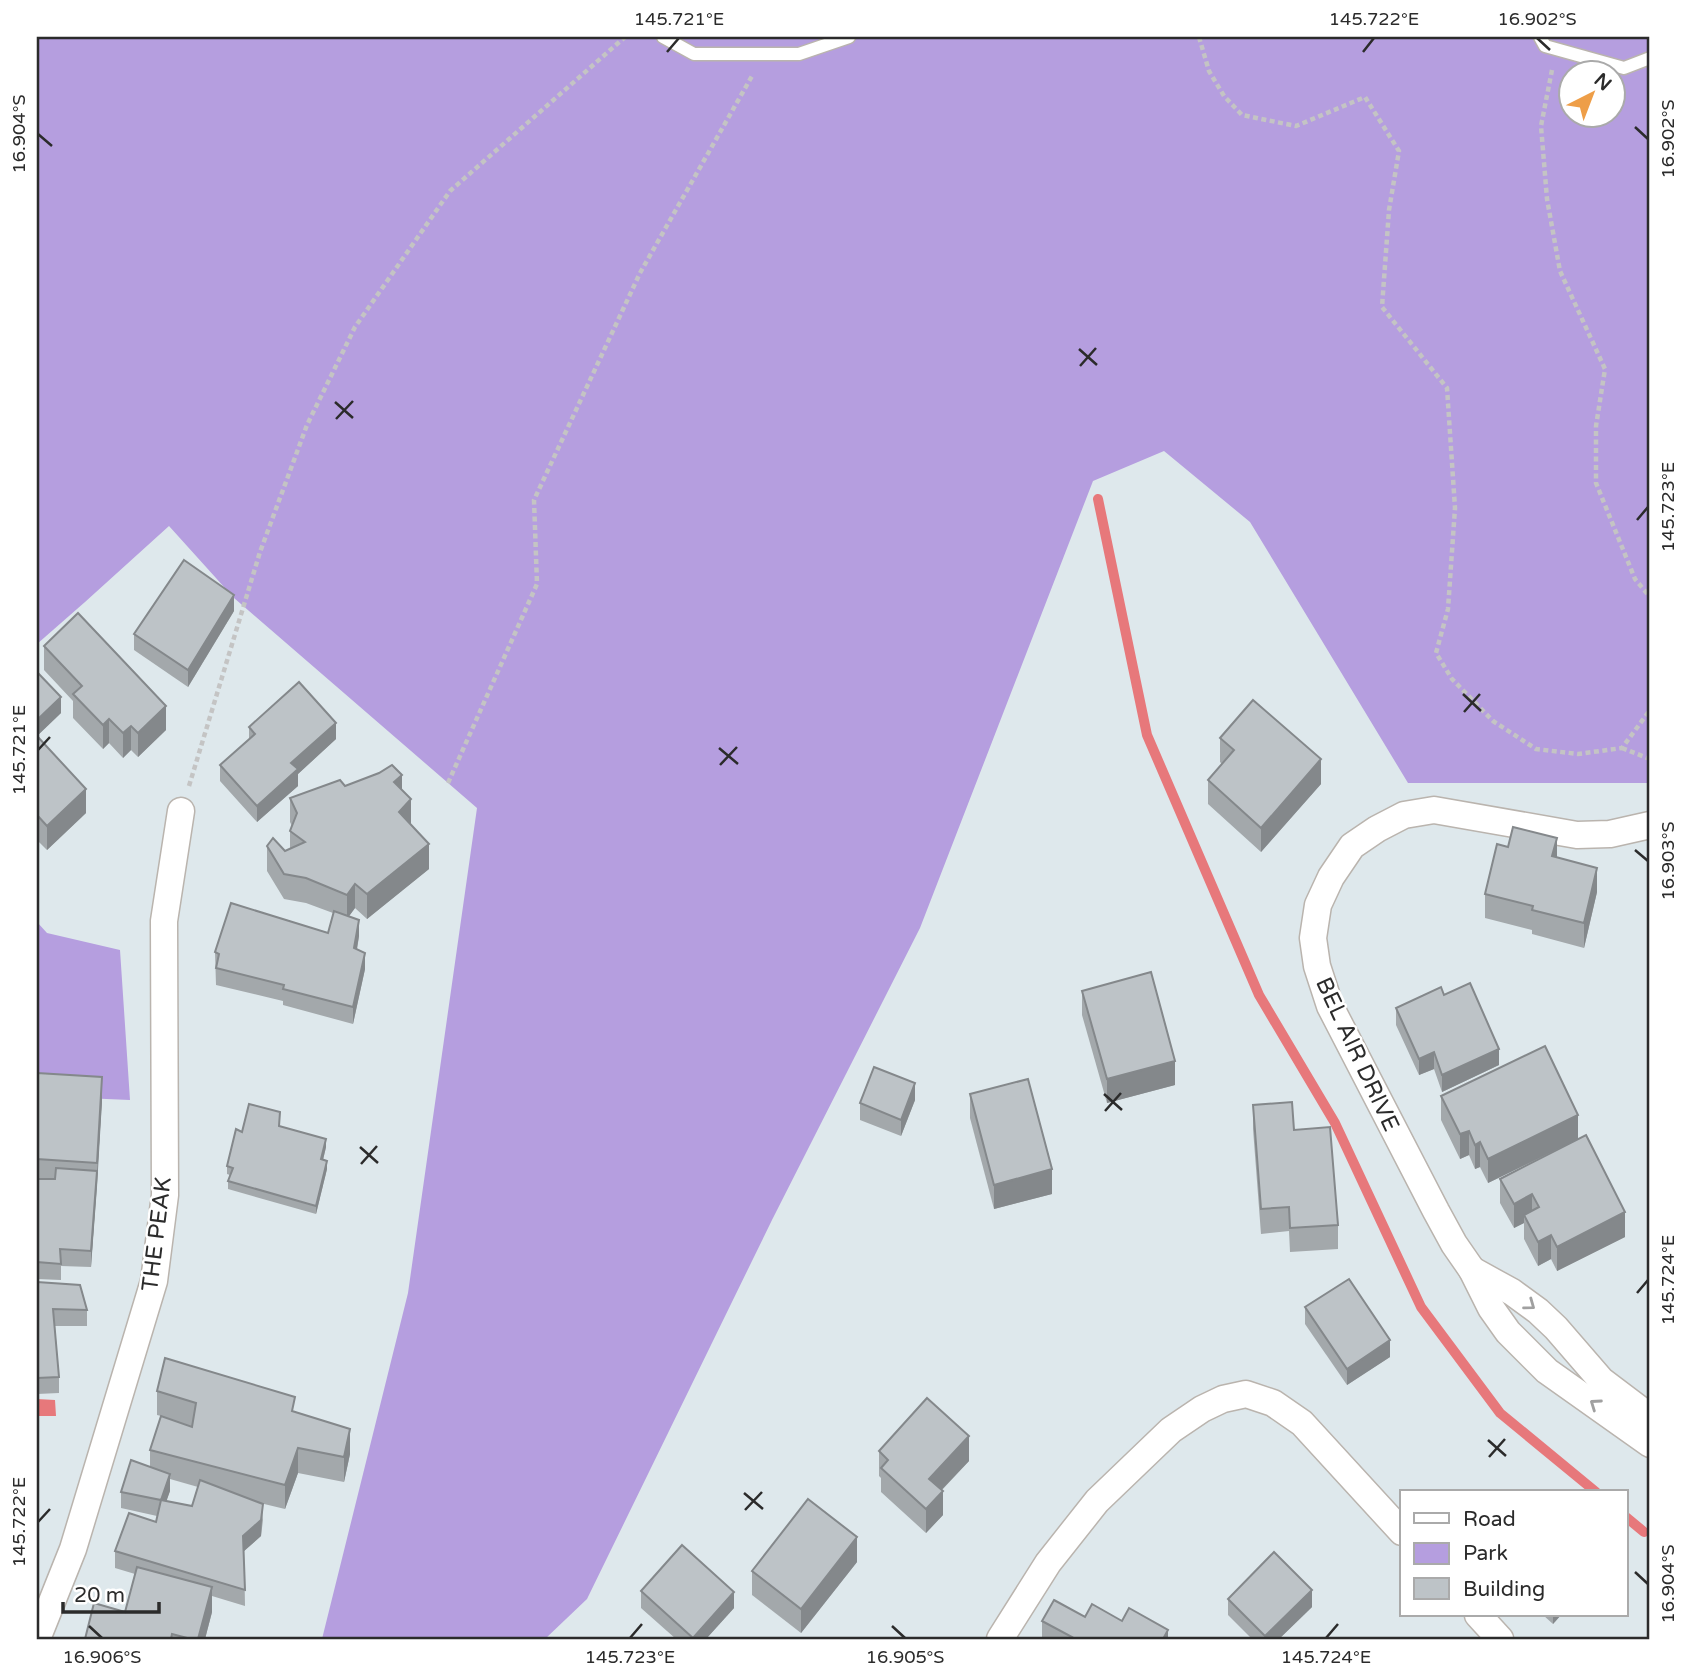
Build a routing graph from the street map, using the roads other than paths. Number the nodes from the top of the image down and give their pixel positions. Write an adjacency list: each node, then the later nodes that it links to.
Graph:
1 (663, 37): 2 (lane)
2 (849, 37)
3 (1540, 37): 4 (lane)
4 (1650, 58)
5 (181, 811): 12 (street, THE PEAK)
6 (1650, 825): 7 (street, BEL AIR DRIVE)
7 (1472, 1269): 8 (street, BEL AIR DRIVE, one-way to 8); 9 (street, BEL AIR DRIVE, one-way to 7)
8 (1650, 1416)
9 (1650, 1444)
10 (1400, 1530): 13 (street)
11 (1479, 1616): 14 (street)
12 (37, 1639)
13 (1000, 1639)
14 (1500, 1639)

